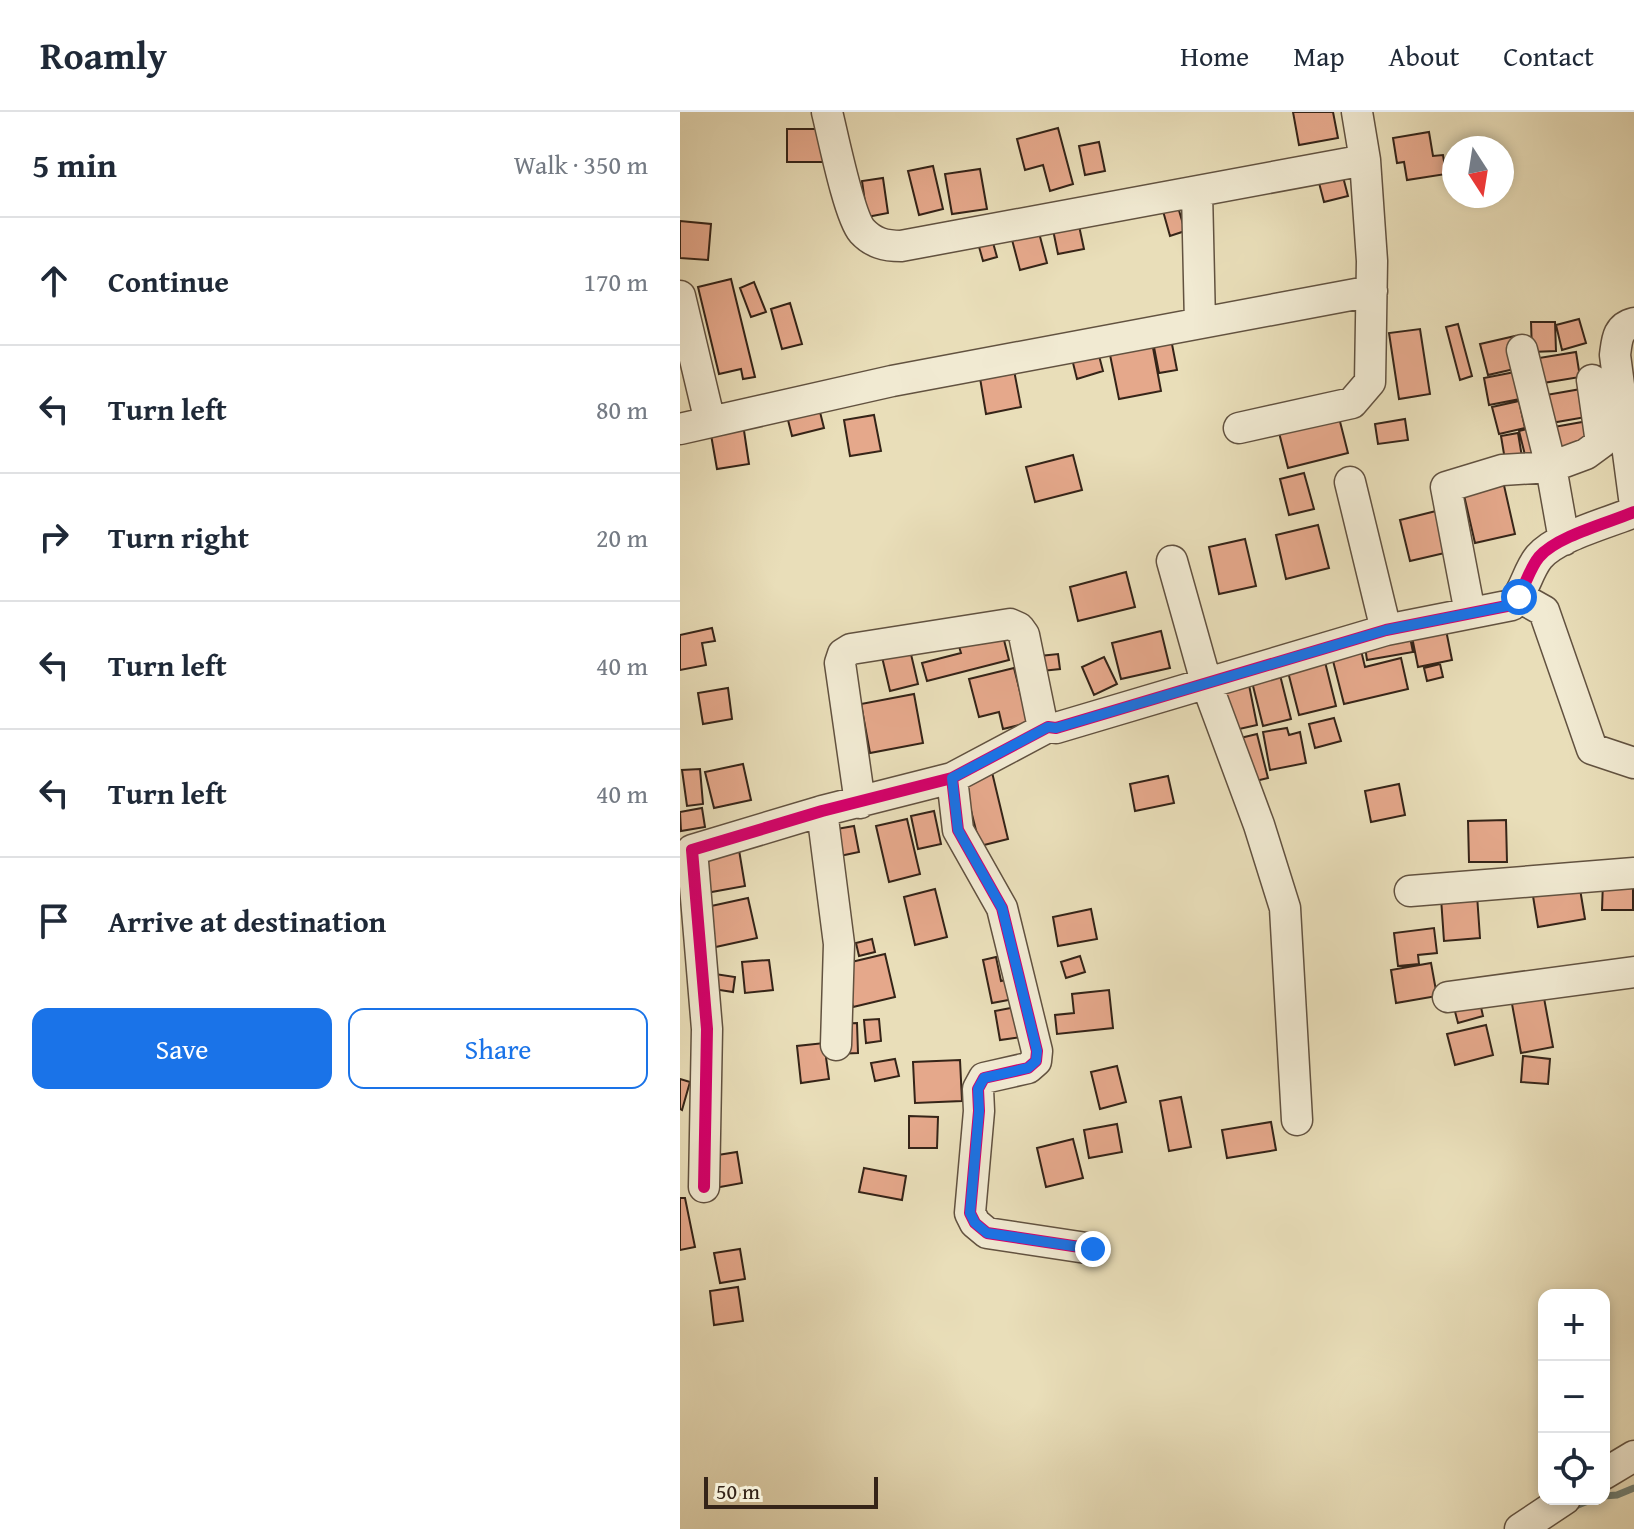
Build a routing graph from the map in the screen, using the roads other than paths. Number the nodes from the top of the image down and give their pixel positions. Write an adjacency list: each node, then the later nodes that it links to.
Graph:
1 (827, 112): 4 (street)
2 (1357, 112): 3 (street)
3 (1365, 160): 4 (street); 5 (street)
4 (1197, 192): 7 (street)
5 (1372, 291): 7 (street); 12 (street)
6 (680, 296): 11 (street)
7 (1200, 323): 11 (street)
8 (1634, 323): 16 (street)
9 (1522, 350): 14 (street)
10 (1592, 380): 14 (street)
11 (710, 422): 13 (street)
12 (1239, 428)
13 (680, 429)
14 (1551, 467): 18 (street); 21 (street)
15 (1350, 482): 22 (street)
16 (1634, 498)
17 (1634, 512): 18 (street)
18 (1564, 540): 20 (street)
19 (1172, 561): 23 (street)
20 (1519, 597): 21 (street); 25 (street)
21 (1470, 613): 22 (street)
22 (1386, 630): 23 (street)
23 (1206, 682): 24 (street); 35 (street)
24 (1048, 727): 26 (street); 27 (street)
25 (1634, 763)
26 (952, 778): 27 (street); 38 (street)
27 (860, 803): 28 (street)
28 (822, 811): 29 (street); 34 (street)
29 (686, 841): 36 (street)
30 (1634, 873): 31 (street)
31 (1410, 891)
32 (1634, 972): 33 (street)
33 (1448, 997)
34 (836, 1045)
35 (1297, 1120)
36 (692, 1150): 37 (street)
37 (704, 1187)
38 (1093, 1249)
39 (1634, 1456): 40 (street)
40 (1610, 1470)
41 (1556, 1505): 42 (street)
42 (1520, 1529)

